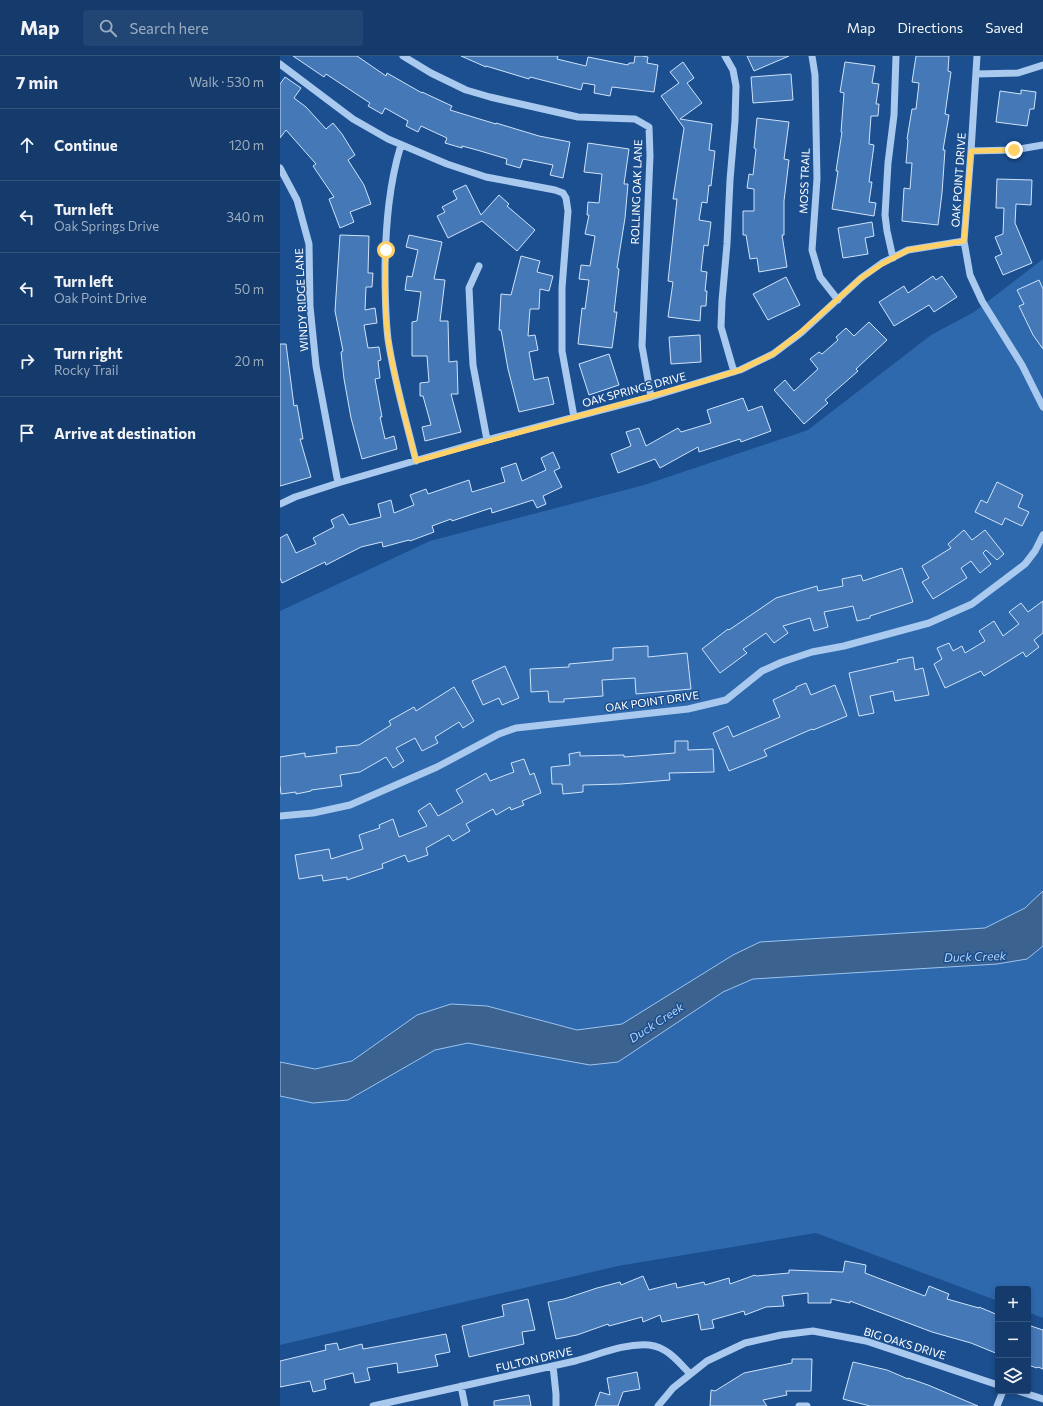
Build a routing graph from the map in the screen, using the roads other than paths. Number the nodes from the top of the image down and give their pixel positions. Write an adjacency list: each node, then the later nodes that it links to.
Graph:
1 (403, 56): 18 (street, ROLLING OAK LANE)
2 (725, 56): 17 (street)
3 (812, 56): 16 (street, MOSS TRAIL)
4 (896, 56): 14 (street)
5 (977, 56): 8 (street, OAK POINT DRIVE)
6 (280, 64): 9 (street)
7 (1043, 65): 8 (street)
8 (976, 74): 11 (street, OAK POINT DRIVE)
9 (401, 144): 20 (street); 22 (street)
10 (1043, 145): 11 (street)
11 (971, 151): 13 (street, OAK POINT DRIVE)
12 (280, 168): 23 (street, WINDY RIDGE LANE)
13 (964, 241): 14 (street, OAK SPRINGS DRIVE); 19 (street, OAK POINT DRIVE)
14 (893, 258): 16 (street, OAK SPRINGS DRIVE)
15 (479, 266): 21 (street)
16 (838, 300): 17 (street, OAK SPRINGS DRIVE)
17 (734, 372): 18 (street, OAK SPRINGS DRIVE)
18 (651, 397): 20 (street, OAK SPRINGS DRIVE)
19 (1043, 407)
20 (574, 417): 21 (street, OAK SPRINGS DRIVE)
21 (487, 440): 22 (street, OAK SPRINGS DRIVE)
22 (416, 461): 23 (street, OAK SPRINGS DRIVE)
23 (338, 483): 24 (street, OAK SPRINGS DRIVE)
24 (280, 504)
25 (1043, 535): 26 (street, OAK POINT DRIVE)
26 (280, 816)
27 (553, 1366): 28 (street, FULTON DRIVE); 30 (street, FULTON DRIVE); 36 (street)
28 (690, 1374): 29 (street, BIG OAKS DRIVE); 37 (street, BIG OAKS DRIVE)
29 (995, 1384)
30 (461, 1386): 34 (street, FULTON DRIVE); 35 (street)
31 (1002, 1394): 40 (street)
32 (1027, 1394): 33 (street)
33 (1043, 1399)
34 (377, 1406)
35 (465, 1406)
36 (556, 1406)
37 (658, 1406)
38 (799, 1406): 39 (street)
39 (807, 1406)
40 (997, 1406)

